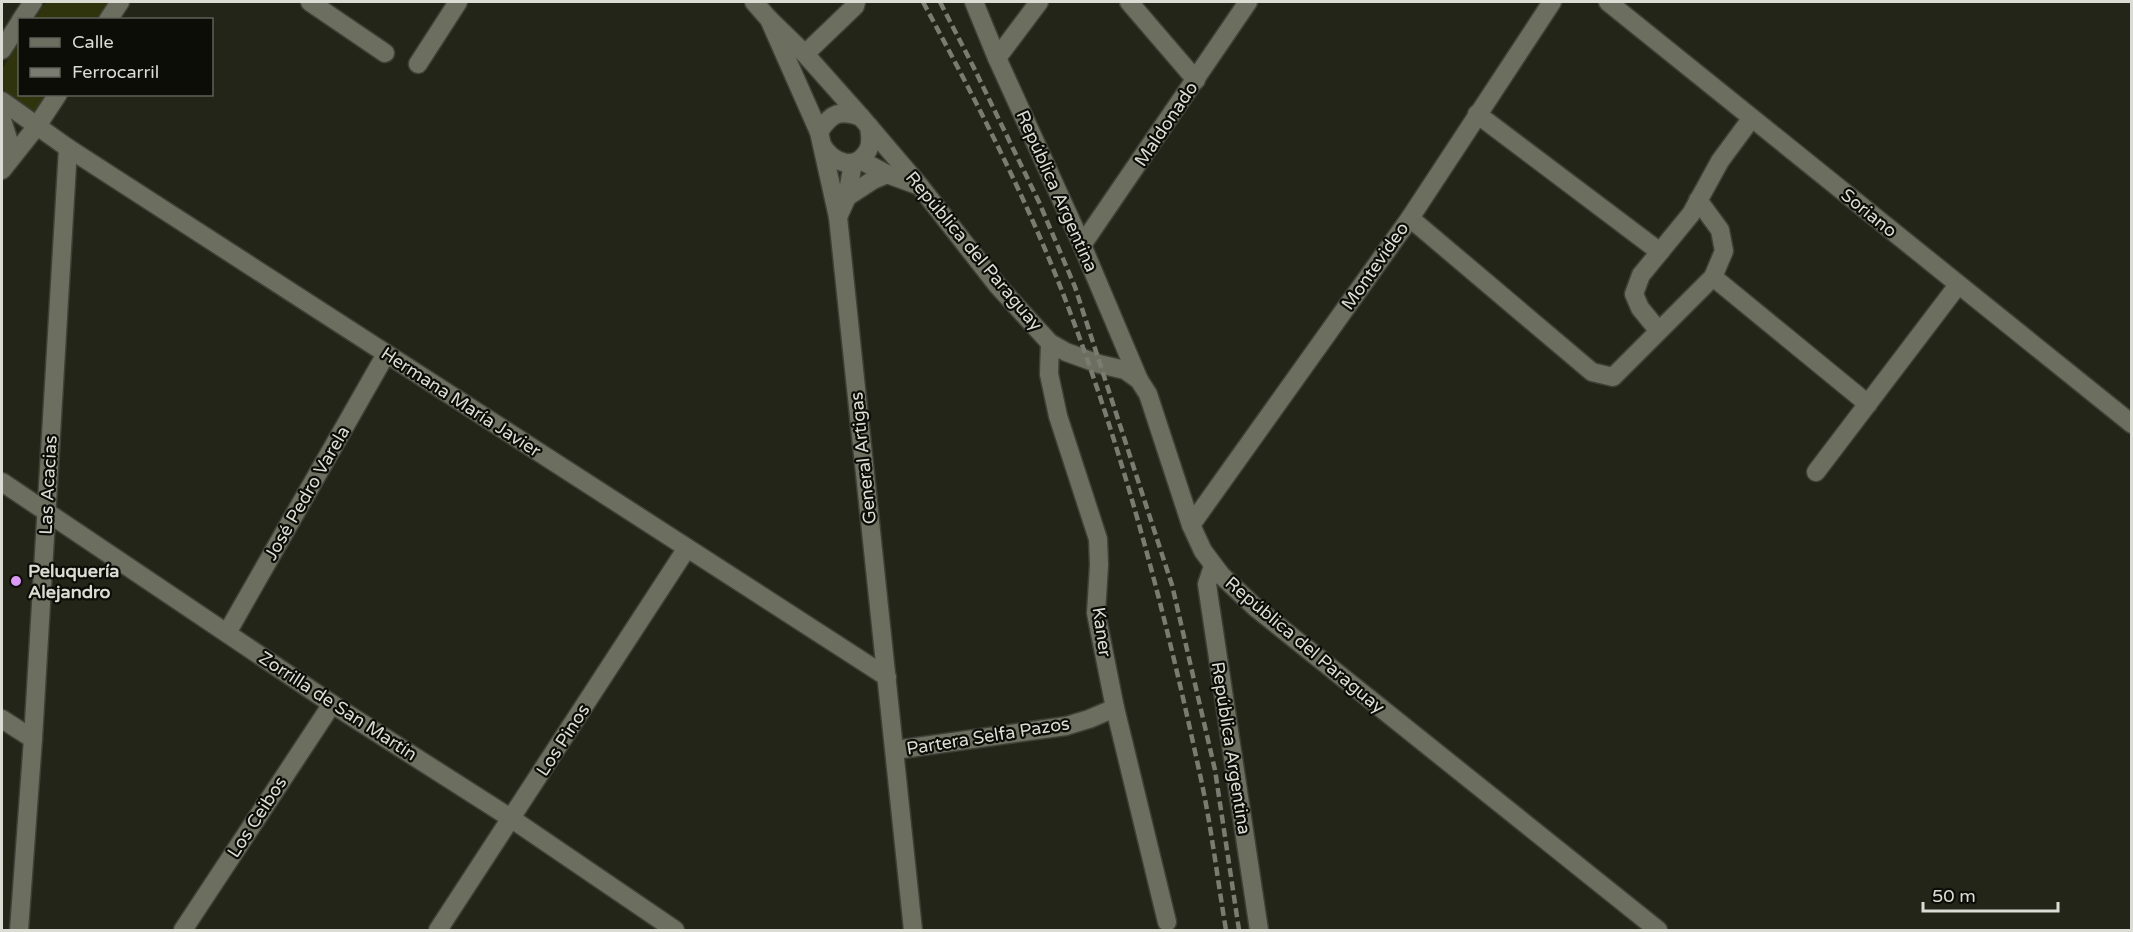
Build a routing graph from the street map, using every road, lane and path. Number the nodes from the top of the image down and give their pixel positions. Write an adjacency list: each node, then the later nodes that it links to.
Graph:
1 (33, 2): 13 (street)
2 (120, 2): 14 (street)
3 (309, 2): 18 (street)
4 (458, 2): 21 (street)
5 (754, 2): 15 (street, General Artigas)
6 (856, 2): 19 (street)
7 (974, 2): 20 (street, República Argentina)
8 (1039, 2): 20 (street)
9 (1128, 2): 22 (street)
10 (1248, 2): 22 (street, Maldonado)
11 (1552, 2): 25 (street, Montevideo)
12 (1608, 2): 26 (street, Soriano)
13 (22, 18)
14 (109, 18)
15 (769, 19): 19 (street, República del Paraguay); 30 (street, General Artigas)
16 (18, 24): 17 (street)
17 (2, 50)
18 (385, 53)
19 (806, 54): 28 (street, República del Paraguay)
20 (997, 58): 40 (street, República Argentina)
21 (418, 64)
22 (1196, 80): 40 (street, Maldonado)
23 (57, 96): 29 (street)
24 (2, 101): 29 (street, Hermana María Javier)
25 (1477, 114): 39 (street, Montevideo); 41 (street)
26 (1751, 119): 37 (street); 43 (street, Soriano)
27 (2, 120): 33 (street)
28 (865, 122): 30 (street); 32 (street); 35 (street, República del Paraguay)
29 (37, 126): 31 (street, Hermana María Javier); 33 (street)
30 (820, 139): 32 (street); 38 (street, General Artigas)
31 (68, 148): 46 (street, Hermana María Javier); 52 (street, Las Acacias)
32 (857, 162): 34 (street); 36 (street)
33 (5, 164)
34 (887, 174): 35 (street); 36 (street)
35 (919, 185): 45 (street, República del Paraguay)
36 (847, 197): 38 (street)
37 (1698, 200): 41 (street); 42 (street)
38 (838, 217): 57 (street, General Artigas)
39 (1410, 218): 44 (street); 53 (street, Montevideo)
40 (1083, 245): 47 (street, República Argentina)
41 (1660, 252): 44 (street)
42 (1713, 277): 44 (street); 48 (street)
43 (1958, 285): 48 (street); 49 (street, Soriano)
44 (1658, 330)
45 (1050, 343): 47 (street, República del Paraguay); 59 (street, Kaner)
46 (386, 354): 54 (street, Hermana María Javier); 56 (street, José Pedro Varela)
47 (1139, 381): 53 (street, República del Paraguay)
48 (1868, 404): 50 (street)
49 (2132, 424)
50 (1816, 472)
51 (2, 482): 52 (street, Zorrilla de San Martín)
52 (46, 511): 56 (street, Zorrilla de San Martín); 61 (street, Las Acacias)
53 (1191, 525): 55 (street, República del Paraguay)
54 (687, 548): 57 (street, Hermana María Javier); 63 (street, Los Pinos)
55 (1213, 566): 70 (street, República Argentina); 71 (street, República del Paraguay)
56 (227, 633): 58 (street, Zorrilla de San Martín)
57 (887, 677): 62 (street, General Artigas)
58 (332, 704): 63 (street, Zorrilla de San Martín); 66 (street, Los Ceibos)
59 (1115, 708): 62 (street, Partera Selfa Pazos); 64 (street, Kaner)
60 (2, 719): 61 (street)
61 (33, 740): 65 (street, Las Acacias)
62 (895, 750): 69 (street, General Artigas)
63 (512, 819): 67 (street, Los Pinos); 68 (street, Zorrilla de San Martín)
64 (1167, 922)
65 (19, 930)
66 (183, 930)
67 (438, 930)
68 (675, 930)
69 (913, 930)
70 (1259, 930)
71 (1658, 930)

